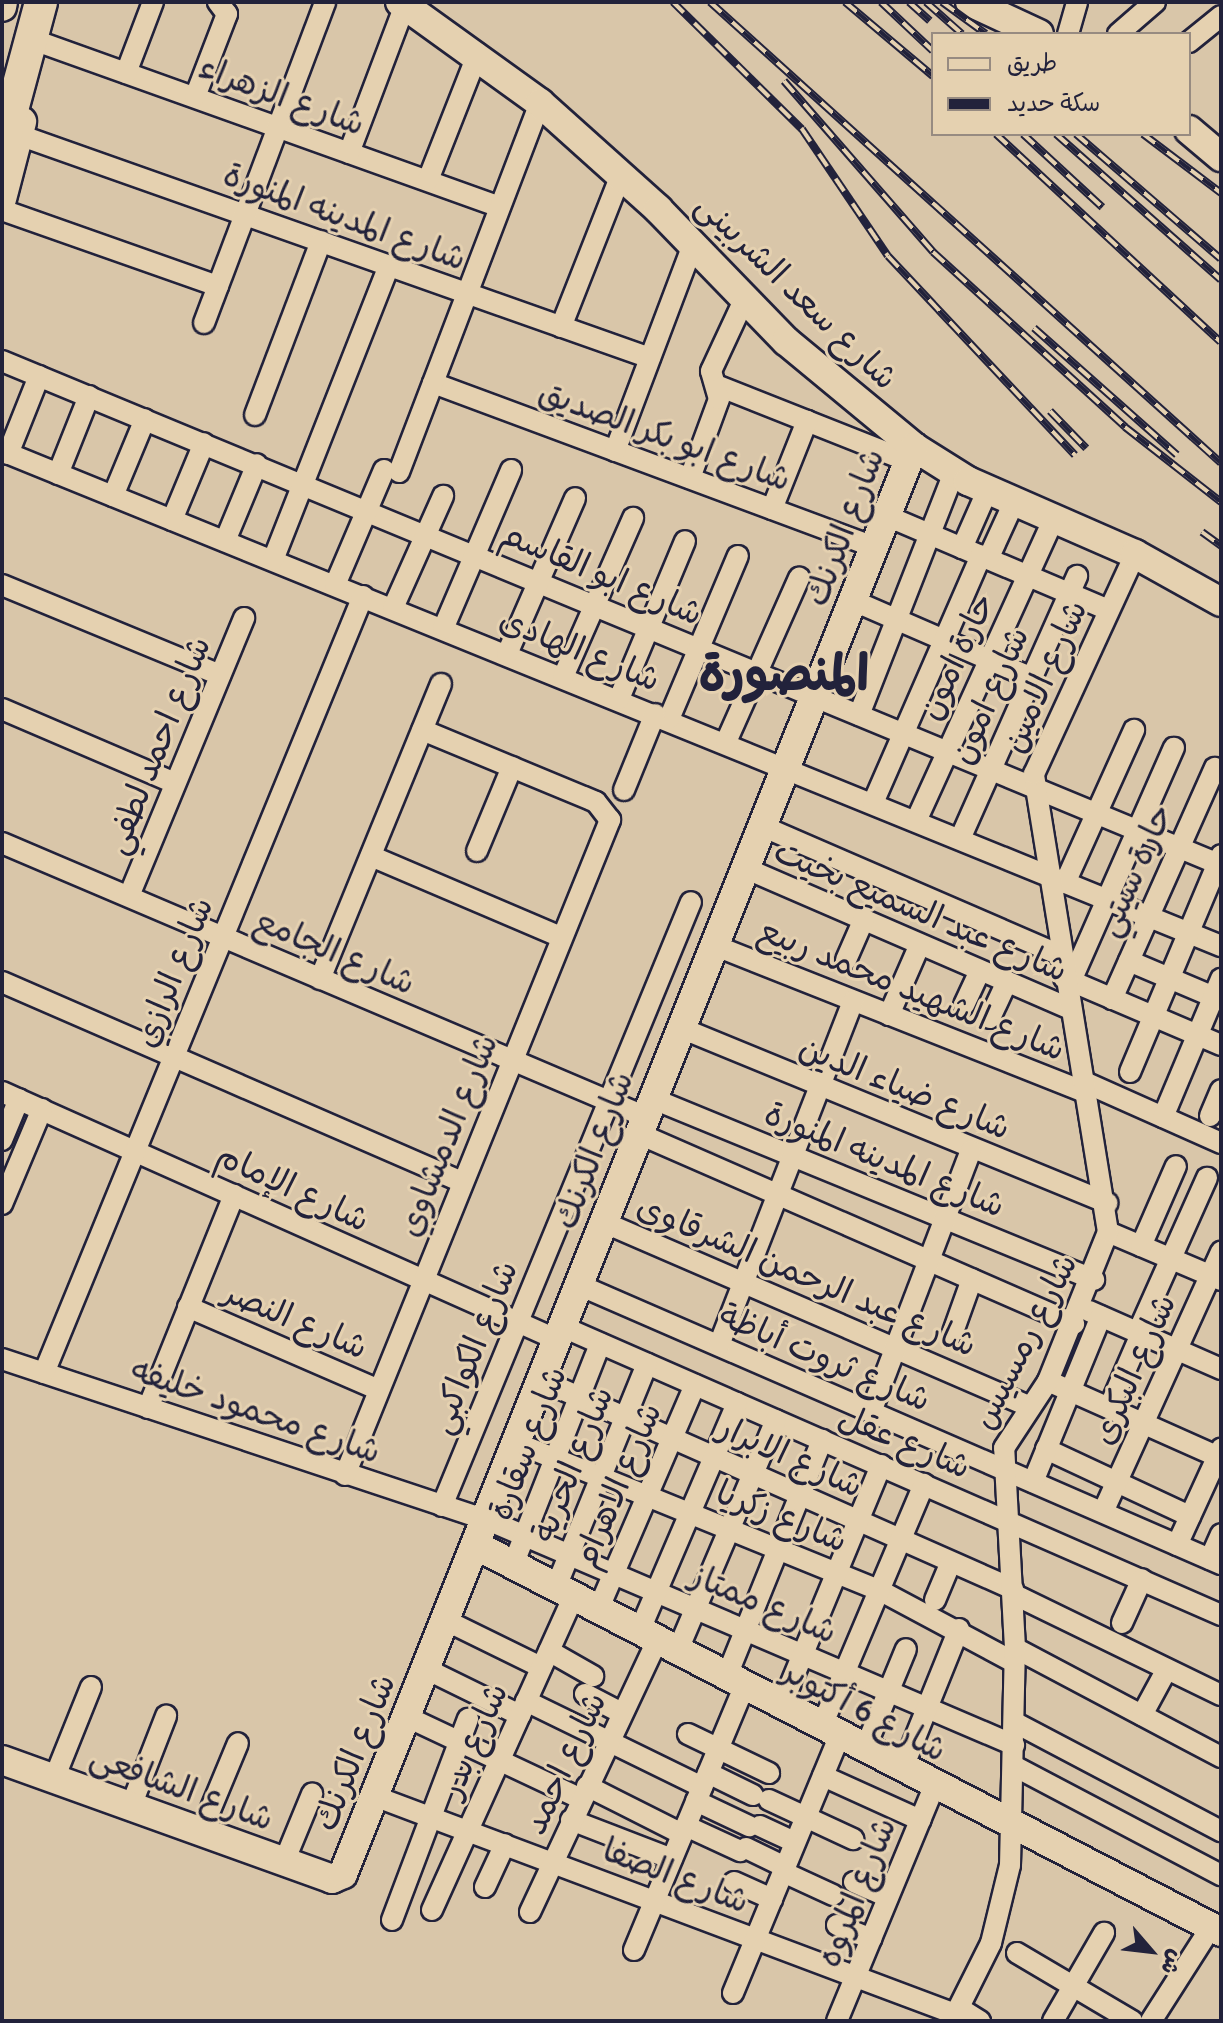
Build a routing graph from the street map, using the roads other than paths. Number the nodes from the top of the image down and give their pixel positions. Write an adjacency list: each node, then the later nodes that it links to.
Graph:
1 (21, 2): 20 (main road)
2 (41, 2): 26 (main road)
3 (53, 2): 18 (street)
4 (153, 2): 21 (street)
5 (325, 2): 24 (street)
6 (970, 2): 12 (street)
7 (1077, 2): 15 (street)
8 (1155, 2): 16 (street)
9 (1209, 2): 13 (street)
10 (220, 3): 22 (street)
11 (402, 3): 19 (street, شارع سعد الشربينى); 27 (street)
12 (1001, 10): 14 (street)
13 (1221, 16): 17 (street)
14 (1036, 32)
15 (1069, 32)
16 (1120, 32)
17 (1191, 40)
18 (42, 43): 21 (street, شارع الزهراء); 26 (street)
19 (478, 53): 23 (street, شارع سعد الشربينى); 30 (street)
20 (2, 73)
21 (126, 73): 22 (street, شارع الزهراء)
22 (195, 97): 24 (street, شارع الزهراء)
23 (540, 103): 29 (street, شارع سعد الشربينى); 32 (street)
24 (278, 127): 27 (street, شارع الزهراء); 34 (street)
25 (1191, 132): 28 (street)
26 (10, 141): 31 (street); 34 (street, شارع المدينه المنورة)
27 (349, 153): 30 (street, شارع الزهراء)
28 (1221, 157)
29 (621, 175): 36 (street, شارع سعد الشربينى); 42 (street)
30 (428, 180): 32 (street, شارع الزهراء)
31 (2, 199)
32 (500, 207): 39 (street)
33 (2, 210): 38 (street)
34 (245, 214): 35 (street, شارع المدينه المنورة); 38 (street)
35 (321, 241): 37 (street, شارع المدينه المنورة); 49 (street)
36 (693, 245): 40 (street, شارع سعد الشربينى); 43 (street)
37 (389, 266): 39 (street, شارع المدينه المنورة); 61 (street)
38 (218, 286): 41 (street)
39 (467, 293): 42 (street, شارع المدينه المنورة); 46 (street)
40 (745, 298): 47 (street); 55 (street, شارع سعد الشربينى)
41 (204, 323)
42 (561, 327): 43 (street, شارع المدينه المنورة)
43 (650, 358): 53 (street)
44 (2, 361): 45 (street, شارع ابو القاسم)
45 (39, 376): 48 (street, شارع ابو القاسم); 54 (street)
46 (433, 383): 53 (street, شارع ابو بكر الصديق); 68 (street)
47 (716, 385): 51 (street); 60 (street)
48 (89, 396): 50 (street, شارع ابو القاسم); 59 (street)
49 (255, 415)
50 (145, 419): 52 (street, شارع ابو القاسم); 63 (street)
51 (807, 421): 55 (street); 67 (street)
52 (204, 443): 56 (street, شارع ابو القاسم); 72 (street)
53 (615, 451): 60 (street, شارع ابو بكر الصديق)
54 (5, 452): 59 (street, شارع الهادى)
55 (911, 454): 58 (street, شارع سعد الشربينى); 69 (street, شارع الكرنك)
56 (257, 464): 61 (street, شارع ابو القاسم); 75 (street)
57 (511, 470): 80 (street)
58 (954, 473): 62 (street, شارع سعد الشربينى); 74 (street)
59 (58, 474): 63 (street, شارع الهادى)
60 (690, 478): 67 (street, شارع ابو بكر الصديق)
61 (303, 483): 68 (street, شارع ابو القاسم); 82 (street)
62 (988, 489): 66 (street, شارع سعد الشربينى); 78 (street)
63 (113, 496): 72 (street, شارع الهادى)
64 (443, 496): 73 (street)
65 (575, 498): 85 (street)
66 (1015, 500): 71 (street, شارع سعد الشربينى); 78 (street)
67 (772, 509): 77 (street, شارع ابو بكر الصديق)
68 (367, 510): 73 (street, شارع ابو القاسم); 87 (street)
69 (887, 516): 74 (street); 77 (street, شارع الكرنك)
70 (633, 518): 92 (street)
71 (1054, 518): 79 (street, شارع سعد الشربينى); 83 (street, حارة امون)
72 (172, 520): 75 (street, شارع الهادى)
73 (426, 534): 80 (street, شارع ابو القاسم); 93 (street)
74 (930, 534): 78 (street); 96 (street)
75 (225, 541): 82 (street, شارع الهادى)
76 (685, 541): 97 (street)
77 (875, 547): 90 (street, شارع الكرنك)
78 (977, 554): 83 (street); 99 (street)
79 (1135, 554): 91 (street, شارع سعد الشربينى); 94 (street, شارع الامين)
80 (475, 555): 85 (street, شارع ابو القاسم); 98 (street)
81 (738, 556): 100 (street)
82 (273, 560): 87 (street, شارع الهادى)
83 (1028, 576): 88 (street); 102 (street, حارة امون)
84 (799, 578): 103 (street)
85 (539, 581): 92 (street, شارع ابو القاسم); 101 (street)
86 (2, 585): 104 (street)
87 (335, 585): 89 (street, شارع الهادى)
88 (1073, 585): 94 (street); 106 (street, شارع امون)
89 (363, 596): 93 (street, شارع الهادى); 146 (street, شارع الرازي)
90 (854, 601): 96 (street); 108 (street, شارع الكرنك)
91 (1221, 602)
92 (595, 604): 97 (street, شارع ابو القاسم); 105 (street)
93 (393, 608): 98 (street, شارع الهادى)
94 (1108, 610): 124 (street, شارع الامين)
95 (244, 618): 104 (street, شارع احمد لطفي)
96 (896, 619): 99 (street); 111 (street)
97 (649, 627): 100 (street, شارع ابو القاسم); 109 (street)
98 (443, 629): 101 (street, شارع الهادى)
99 (944, 640): 102 (street); 115 (street)
100 (699, 648): 103 (street, شارع ابو القاسم); 112 (street)
101 (507, 654): 105 (street, شارع الهادى)
102 (989, 660): 106 (street); 118 (street, حارة امون)
103 (757, 672): 108 (street, شارع ابو القاسم); 116 (street)
104 (220, 675): 123 (street, شارع احمد لطفي)
105 (563, 677): 109 (street, شارع الهادى)
106 (1032, 678): 122 (street, شارع امون)
107 (441, 684): 113 (street)
108 (815, 697): 111 (street, شارع ابو القاسم); 120 (street, شارع الكرنك)
109 (619, 699): 112 (street, شارع الهادى)
110 (2, 709): 123 (street)
111 (859, 715): 115 (street, شارع ابو القاسم)
112 (662, 716): 116 (street, شارع الهادى); 125 (street)
113 (422, 730): 119 (street); 135 (street)
114 (1134, 730): 127 (street)
115 (903, 733): 118 (street, شارع ابو القاسم); 126 (street)
116 (726, 742): 120 (street, شارع الهادى)
117 (1174, 748): 130 (street)
118 (947, 751): 122 (street, شارع ابو القاسم); 128 (street, حارة امون)
119 (512, 767): 134 (street); 147 (street, شارع الدمشاوي)
120 (788, 767): 126 (street, شارع الهادى); 129 (street, شارع الكرنك)
121 (1215, 768): 133 (street, حارة سيتي)
122 (991, 769): 124 (street, شارع ابو القاسم); 131 (street, شارع امون)
123 (175, 783): 140 (street, شارع احمد لطفي)
124 (1033, 787): 127 (street, شارع ابو القاسم); 138 (street, شارع الامين)
125 (624, 790)
126 (873, 803): 128 (street, شارع الهادى)
127 (1097, 813): 130 (street, شارع ابو القاسم); 139 (street)
128 (916, 821): 131 (street, شارع الهادى)
129 (764, 827): 137 (street, شارع الكرنك); 151 (street)
130 (1137, 830): 133 (street, شارع ابو القاسم); 141 (street)
131 (960, 839): 138 (street, شارع الهادى)
132 (2, 843): 140 (street, شارع الجامع)
133 (1180, 848): 136 (street, شارع ابو القاسم); 143 (street, حارة سيتي)
134 (477, 851)
135 (371, 856): 147 (street); 156 (street)
136 (1220, 861): 145 (street)
137 (747, 869): 144 (street, شارع عبد السميع بخيت); 150 (street, شارع الكرنك)
138 (1045, 875): 139 (street, شارع الهادى); 151 (street, شارع رمسيس)
139 (1065, 883): 141 (street, شارع الهادى)
140 (129, 896): 146 (street, شارع الجامع)
141 (1107, 900): 143 (street, شارع الهادى); 157 (street)
142 (691, 902): 178 (street, شارع الكواكبي)
143 (1149, 917): 145 (street, شارع الهادى); 153 (street, حارة سيتي)
144 (864, 919): 148 (street, شارع عبد السميع بخيت); 152 (street)
145 (1188, 933): 149 (street, شارع الهادى); 155 (street)
146 (222, 937): 156 (street, شارع الجامع); 171 (street, شارع الرازي)
147 (561, 937): 172 (street, شارع الدمشاوي)
148 (920, 944): 154 (street, شارع عبد السميع بخيت); 165 (street)
149 (1221, 945)
150 (716, 946): 162 (street, شارع الشهيد محمد ربيع); 168 (street, شارع الكرنك)
151 (1060, 955): 157 (street, شارع رمسيس)
152 (846, 960)
153 (1129, 961): 155 (street); 161 (street, حارة سيتي)
154 (980, 970): 159 (street, شارع عبد السميع بخيت); 163 (street)
155 (1169, 978): 160 (street); 166 (street)
156 (320, 979): 172 (street, شارع الجامع)
157 (1068, 980): 161 (street); 164 (street, شارع رمسيس)
158 (2, 982): 171 (street)
159 (1007, 982): 164 (street, شارع عبد السميع بخيت); 167 (street)
160 (1219, 992): 169 (street)
161 (1112, 999): 166 (street)
162 (853, 1001): 165 (street, شارع الشهيد محمد ربيع); 175 (street)
163 (964, 1005)
164 (1070, 1009): 174 (street, شارع رمسيس)
165 (889, 1015): 174 (street, شارع الشهيد محمد ربيع)
166 (1153, 1016): 169 (street); 173 (street)
167 (990, 1018)
168 (681, 1028): 175 (street, شارع ضياء الدين); 180 (street, شارع الكرنك)
169 (1197, 1035): 170 (street); 182 (street)
170 (1221, 1045)
171 (174, 1055): 185 (street, شارع الرازي); 190 (street)
172 (511, 1062): 178 (street, شارع الجامع); 190 (street, شارع الدمشاوي)
173 (1130, 1072)
174 (1084, 1087): 182 (street, شارع الشهيد محمد ربيع); 193 (street, شارع رمسيس)
175 (819, 1088): 186 (street, شارع ضياء الدين); 187 (street)
176 (1221, 1090): 181 (street)
177 (10, 1095): 179 (street, شارع الإمام); 183 (street)
178 (609, 1102): 180 (street, شارع الجامع); 211 (street, شارع الكواكبي)
179 (42, 1109): 185 (street, شارع الإمام); 194 (street)
180 (644, 1115): 187 (street, شارع المدينه المنورة); 191 (street); 196 (street, شارع الكرنك)
181 (1210, 1116)
182 (1163, 1117): 184 (street, شارع الشهيد محمد ربيع)
183 (2, 1140)
184 (1221, 1143)
185 (135, 1150): 192 (street, شارع الإمام); 222 (street, شارع الرازي)
186 (971, 1150): 193 (street, شارع ضياء الدين); 195 (street)
187 (793, 1156): 191 (street); 195 (street, شارع المدينه المنورة)
188 (1176, 1166): 198 (street)
189 (1207, 1178): 200 (street)
190 (462, 1182): 205 (street, شارع الدمشاوي)
191 (778, 1194): 201 (street); 206 (street)
192 (234, 1195): 205 (street, شارع الإمام); 208 (street)
193 (1107, 1203): 197 (street, شارع رمسيس)
194 (2, 1204)
195 (945, 1219): 201 (street); 204 (street, شارع المدينه المنورة)
196 (603, 1222): 206 (street, شارع عبد الرحمن الشرقاوى); 207 (street, شارع الكرنك)
197 (1108, 1232): 198 (street); 204 (street, شارع رمسيس)
198 (1141, 1246): 200 (street)
199 (1221, 1252): 202 (street, شارع البكرى)
200 (1171, 1259): 202 (street); 213 (street)
201 (929, 1261): 203 (street); 217 (street)
202 (1216, 1278): 218 (street, شارع البكرى)
203 (972, 1279): 209 (street); 212 (street)
204 (1094, 1280): 209 (street, شارع رمسيس)
205 (422, 1281): 211 (street, شارع الإمام); 226 (street, شارع الدمشاوي)
206 (743, 1282): 216 (street); 217 (street, شارع عبد الرحمن الشرقاوى)
207 (579, 1285): 214 (street, شارع الكرنك); 216 (street, شارع ثروت أباظة)
208 (188, 1307): 226 (street, شارع النصر); 231 (street)
209 (1078, 1316): 210 (street); 224 (street, شارع رمسيس)
210 (1101, 1316): 213 (street); 227 (street)
211 (518, 1322): 214 (street, شارع الإمام); 254 (street, شارع الكواكبي)
212 (953, 1332)
213 (1140, 1333): 218 (street); 232 (street)
214 (560, 1334): 215 (street, شارع عقل); 223 (street, شارع الكرنك)
215 (600, 1344): 220 (street, شارع عقل); 228 (street, شارع سقارة)
216 (719, 1345): 233 (street, شارع ثروت أباظة)
217 (895, 1348): 230 (street, شارع عبد الرحمن الشرقاوى); 233 (street)
218 (1177, 1349): 221 (street); 236 (street, شارع البكرى)
219 (2, 1359): 222 (street, شارع محمود خليفه)
220 (647, 1364): 225 (street, شارع عقل); 234 (street, شارع الحرية)
221 (1221, 1368)
222 (44, 1373): 231 (street, شارع محمود خليفه)
223 (543, 1381): 228 (street, شارع الابرار); 239 (street, شارع الكرنك)
224 (1048, 1381): 227 (street); 230 (street, شارع رمسيس)
225 (695, 1385): 229 (street, شارع عقل); 237 (street, شارع الاهرام)
226 (379, 1390): 247 (street, شارع الدمشاوي)
227 (1070, 1390): 232 (street); 240 (street)
228 (579, 1397): 234 (street, شارع الابرار); 243 (street, شارع سقارة)
229 (737, 1403): 235 (street, شارع عقل); 242 (street)
230 (1029, 1406): 245 (street, شارع رمسيس)
231 (148, 1408): 247 (street, شارع محمود خليفه)
232 (1109, 1408): 236 (street)
233 (871, 1412): 245 (street, شارع ثروت أباظة)
234 (625, 1418): 237 (street, شارع الابرار); 248 (street, شارع الحرية)
235 (776, 1420): 238 (street, شارع عقل); 246 (street)
236 (1143, 1423): 241 (street); 250 (street, شارع البكرى)
237 (672, 1438): 242 (street, شارع الابرار); 252 (street, شارع الاهرام)
238 (822, 1440): 244 (street, شارع عقل); 253 (street)
239 (519, 1444): 243 (street, شارع زكريا); 261 (street, شارع الكرنك)
240 (1046, 1449): 249 (street); 250 (street)
241 (1220, 1455): 257 (street)
242 (714, 1457): 246 (street, شارع الابرار); 256 (street)
243 (555, 1458): 248 (street, شارع زكريا); 263 (street, شارع سقارة)
244 (881, 1465): 251 (street, شارع عقل); 259 (street)
245 (1002, 1468): 249 (street, شارع ثروت أباظة); 258 (street, شارع رمسيس)
246 (753, 1474): 253 (street, شارع الابرار); 260 (street)
247 (345, 1475): 254 (street, شارع محمود خليفه)
248 (601, 1477): 252 (street, شارع زكريا); 267 (street, شارع الحرية)
249 (1033, 1482): 255 (street, شارع ثروت أباظة)
250 (1117, 1482): 255 (street, شارع البكرى); 257 (street)
251 (924, 1484): 258 (street, شارع عقل); 264 (street)
252 (647, 1495): 256 (street, شارع زكريا); 272 (street, شارع الاهرام)
253 (800, 1495): 259 (street, شارع الابرار); 266 (street)
254 (442, 1506): 261 (street, شارع محمود خليفه)
255 (1103, 1512): 265 (street, شارع ثروت أباظة)
256 (690, 1513): 260 (street, شارع زكريا); 276 (street)
257 (1190, 1516): 265 (street)
258 (1007, 1520): 273 (street, شارع عقل); 277 (street, شارع رمسيس)
259 (858, 1521): 264 (street, شارع الابرار); 271 (street)
260 (730, 1529): 266 (street, شارع زكريا); 279 (street)
261 (485, 1534): 263 (street, شارع ممتاز); 270 (street, شارع 6 أكتوبر); 282 (street, شارع الكرنك)
262 (1221, 1534): 268 (street)
263 (525, 1536): 267 (street, شارع ممتاز); 270 (street, شارع سقارة)
264 (901, 1540): 269 (street, شارع الابرار); 274 (street)
265 (1177, 1545): 268 (street, شارع ثروت أباظة)
266 (779, 1549): 271 (street, شارع زكريا); 285 (street)
267 (569, 1555): 272 (street, شارع ممتاز); 275 (street, شارع الحرية)
268 (1215, 1561)
269 (951, 1562): 277 (street, شارع الابرار); 278 (street)
270 (513, 1565): 275 (street, شارع 6 أكتوبر)
271 (836, 1572): 274 (street, شارع زكريا); 288 (street)
272 (614, 1574): 276 (street, شارع ممتاز); 280 (street, شارع الاهرام)
273 (1142, 1579): 281 (street, شارع عقل); 283 (street)
274 (879, 1590): 284 (street, شارع زكريا); 293 (street)
275 (564, 1592): 280 (street, شارع 6 أكتوبر); 290 (street, شارع بدر)
276 (656, 1592): 279 (street, شارع ممتاز); 286 (street)
277 (1013, 1592): 289 (street, شارع رمسيس); 292 (street, شارع الابرار)
278 (935, 1600)
279 (696, 1609): 285 (street, شارع ممتاز); 286 (street)
280 (598, 1610): 286 (street, شارع 6 أكتوبر)
281 (1221, 1615)
282 (447, 1621): 290 (street); 291 (street, شارع الكرنك)
283 (1122, 1623)
284 (959, 1629): 289 (street, شارع زكريا); 300 (street)
285 (746, 1630): 288 (street, شارع ممتاز); 294 (street)
286 (658, 1641): 294 (street, شارع 6 أكتوبر); 301 (street, شارع احمد)
287 (906, 1649): 296 (street)
288 (802, 1654): 293 (street, شارع ممتاز); 298 (street)
289 (1014, 1655): 302 (street, شارع زكريا); 306 (street, شارع رمسيس)
290 (545, 1659): 299 (street, شارع بدر); 301 (street)
291 (426, 1669): 299 (street); 304 (street, شارع الكرنك)
292 (1167, 1669): 297 (street, شارع الابرار); 302 (street)
293 (845, 1672): 296 (street, شارع ممتاز); 307 (street)
294 (735, 1682): 298 (street, شارع 6 أكتوبر); 313 (street)
295 (91, 1687): 322 (street)
296 (888, 1691): 300 (street, شارع ممتاز); 314 (street)
297 (1221, 1695)
298 (781, 1707): 307 (street, شارع 6 أكتوبر)
299 (523, 1708): 310 (street); 317 (street, شارع بدر)
300 (927, 1708): 312 (street, شارع ممتاز); 319 (street)
301 (622, 1713): 310 (street, شارع احمد)
302 (1142, 1715): 315 (street, شارع زكريا)
303 (166, 1716): 328 (street)
304 (405, 1716): 309 (street); 327 (street, شارع الكرنك)
305 (468, 1719): 309 (street)
306 (1014, 1722): 312 (street, شارع رمسيس); 336 (street)
307 (830, 1733): 314 (street, شارع 6 أكتوبر); 321 (street)
308 (688, 1734): 313 (street)
309 (459, 1741): 317 (street); 329 (street)
310 (609, 1741): 323 (street); 325 (street, شارع احمد)
311 (238, 1743): 337 (street)
312 (1014, 1745): 318 (street, شارع رمسيس)
313 (718, 1749): 320 (street); 323 (street)
314 (864, 1751): 319 (street, شارع 6 أكتوبر)
315 (1221, 1757)
316 (2, 1760): 322 (street, شارع الشافعى)
317 (499, 1761): 325 (street); 334 (street, شارع بدر)
318 (1014, 1766): 333 (street, شارع رمسيس); 345 (street)
319 (902, 1770): 324 (street, شارع 6 أكتوبر)
320 (769, 1773)
321 (823, 1776): 330 (street); 332 (street)
322 (54, 1779): 328 (street, شارع الشافعى)
323 (702, 1787): 330 (street); 335 (street); 339 (street)
324 (934, 1787): 332 (street, شارع المروه); 333 (street, شارع 6 أكتوبر)
325 (584, 1793): 331 (street, شارع احمد); 335 (street)
326 (312, 1794): 342 (street)
327 (374, 1796): 329 (street, شارع الصفا); 346 (street, شارع الكرنك)
328 (131, 1806): 337 (street, شارع الشافعى)
329 (427, 1814): 334 (street, شارع الصفا); 356 (street)
330 (805, 1817): 338 (street); 339 (street)
331 (571, 1820): 341 (street); 343 (street, شارع احمد)
332 (920, 1820): 351 (street, شارع المروه)
333 (1014, 1825): 358 (street, شارع 6 أكتوبر); 367 (street, شارع رمسيس)
334 (469, 1829): 340 (street, شارع الصفا); 354 (street, شارع بدر)
335 (684, 1830): 341 (street); 344 (street)
336 (1221, 1831)
337 (201, 1832): 342 (street, شارع الشافعى)
338 (853, 1839)
339 (795, 1842): 344 (street)
340 (505, 1844): 343 (street, شارع الصفا); 349 (street)
341 (672, 1859): 353 (street)
342 (284, 1862): 346 (street, شارع الشافعى)
343 (553, 1862): 353 (street, شارع الصفا); 355 (street, شارع احمد)
344 (784, 1869): 350 (street); 352 (street)
345 (1221, 1875)
346 (338, 1878)
347 (734, 1882): 352 (street)
348 (854, 1882): 351 (street)
349 (485, 1887)
350 (833, 1895)
351 (888, 1897): 361 (street, شارع المروه)
352 (772, 1899): 360 (street)
353 (655, 1901): 360 (street, شارع الصفا); 362 (street)
354 (432, 1910)
355 (530, 1912)
356 (392, 1920)
357 (837, 1925): 361 (street)
358 (1216, 1929): 372 (street)
359 (1104, 1933): 365 (street)
360 (755, 1939): 364 (street, شارع الصفا); 366 (street)
361 (871, 1939): 364 (street, شارع المروه)
362 (634, 1950)
363 (1017, 1953): 365 (street)
364 (855, 1976): 367 (street, شارع الصفا); 368 (street, شارع المروه)
365 (1073, 1986): 370 (street); 371 (street)
366 (733, 1993)
367 (956, 2014): 369 (street, شارع الصفا)
368 (837, 2021)
369 (980, 2021)
370 (1053, 2021)
371 (1132, 2021)
372 (1151, 2021)

